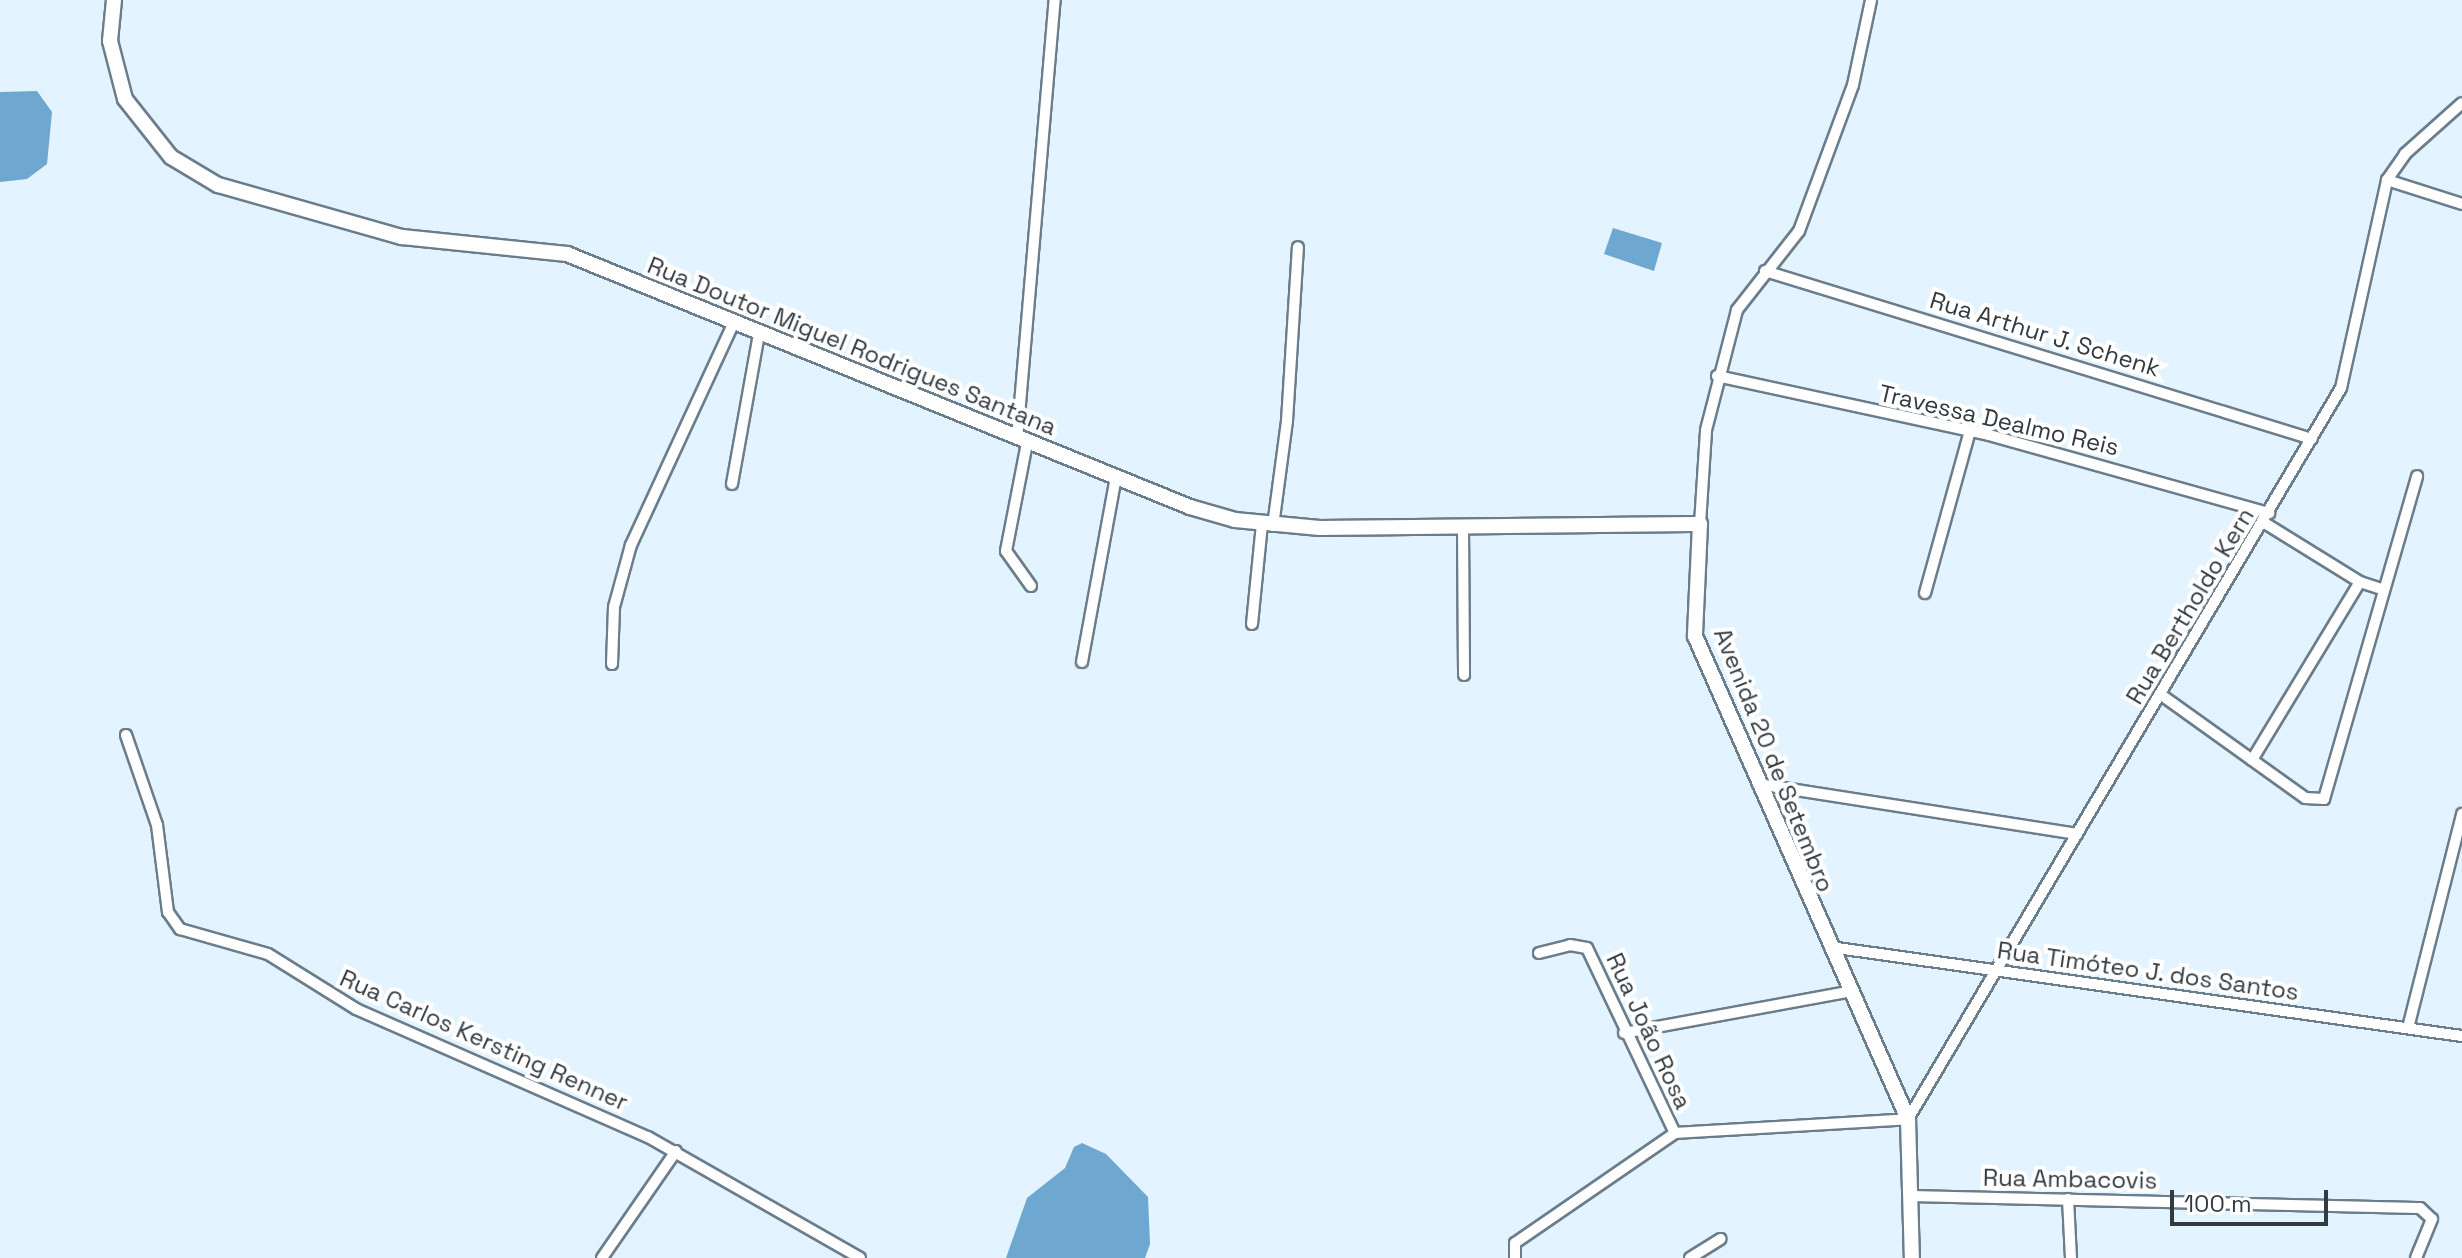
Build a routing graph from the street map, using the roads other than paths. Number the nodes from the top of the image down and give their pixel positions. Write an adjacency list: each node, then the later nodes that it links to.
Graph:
1 (114, 0): 9 (street, Rua Doutor Miguel Rodrigues Santana)
2 (1055, 0): 14 (street)
3 (1871, 0): 8 (street, Avenida 20 de Setembro)
4 (2462, 103): 5 (street, Rua Bertholdo Kern)
5 (2387, 180): 6 (street); 13 (street, Rua Bertholdo Kern)
6 (2462, 204)
7 (1298, 247): 20 (street)
8 (1765, 271): 11 (street, Avenida 20 de Setembro); 13 (street, Rua Arthur J. Schenk)
9 (733, 324): 10 (street, Rua Doutor Miguel Rodrigues Santana); 28 (street)
10 (759, 334): 14 (street, Rua Doutor Miguel Rodrigues Santana); 17 (street)
11 (1717, 376): 12 (street, Travessa Dealmo Reis); 19 (street, Avenida 20 de Setembro)
12 (1970, 431): 18 (street, Travessa Dealmo Reis); 25 (street)
13 (2312, 439): 18 (street, Rua Bertholdo Kern)
14 (1022, 441): 15 (street, Rua Doutor Miguel Rodrigues Santana); 23 (street)
15 (1116, 476): 20 (street, Rua Doutor Miguel Rodrigues Santana); 27 (street)
16 (2417, 476): 24 (street)
17 (732, 484)
18 (2266, 517): 22 (street, Travessa Dealmo Reis); 30 (street, Rua Bertholdo Kern)
19 (1700, 524): 21 (street, Rua Doutor Miguel Rodrigues Santana); 33 (street, Avenida 20 de Setembro)
20 (1268, 525): 21 (street, Rua Doutor Miguel Rodrigues Santana); 26 (street)
21 (1463, 527): 29 (street)
22 (2360, 582): 24 (street, Travessa Dealmo Reis); 32 (street)
23 (1031, 586)
24 (2384, 590): 32 (street)
25 (1925, 593)
26 (1252, 624)
27 (1082, 662)
28 (612, 664)
29 (1464, 675)
30 (2160, 694): 32 (street); 35 (street, Rua Bertholdo Kern)
31 (126, 735): 45 (street, Rua Carlos Kersting Renner)
32 (2252, 760)
33 (1758, 784): 35 (street); 36 (street, Avenida 20 de Setembro)
34 (2462, 814): 40 (street)
35 (2077, 834): 38 (street, Rua Bertholdo Kern)
36 (1828, 946): 38 (street, Rua Timóteo J. dos Santos); 39 (street, Avenida 20 de Setembro)
37 (1539, 953): 41 (street, Rua João Rosa)
38 (2000, 971): 40 (street, Rua Timóteo J. dos Santos); 43 (street, Rua Bertholdo Kern)
39 (1848, 992): 41 (street); 43 (street, Avenida 20 de Setembro)
40 (2408, 1028): 42 (street, Rua Timóteo J. dos Santos)
41 (1624, 1033): 44 (street, Rua João Rosa)
42 (2462, 1036)
43 (1908, 1119): 44 (street); 46 (street, Avenida 20 de Setembro)
44 (1675, 1133): 49 (street)
45 (676, 1151): 50 (street); 51 (street, Rua Carlos Kersting Renner)
46 (1911, 1196): 47 (street, Rua Ambacovis); 53 (street, Avenida 20 de Setembro)
47 (2068, 1199): 54 (street); 55 (street, Rua Ambacovis)
48 (1720, 1239): 52 (street)
49 (1514, 1256)
50 (602, 1258)
51 (860, 1258)
52 (1690, 1258)
53 (1912, 1258)
54 (2071, 1258)
55 (2416, 1258)

